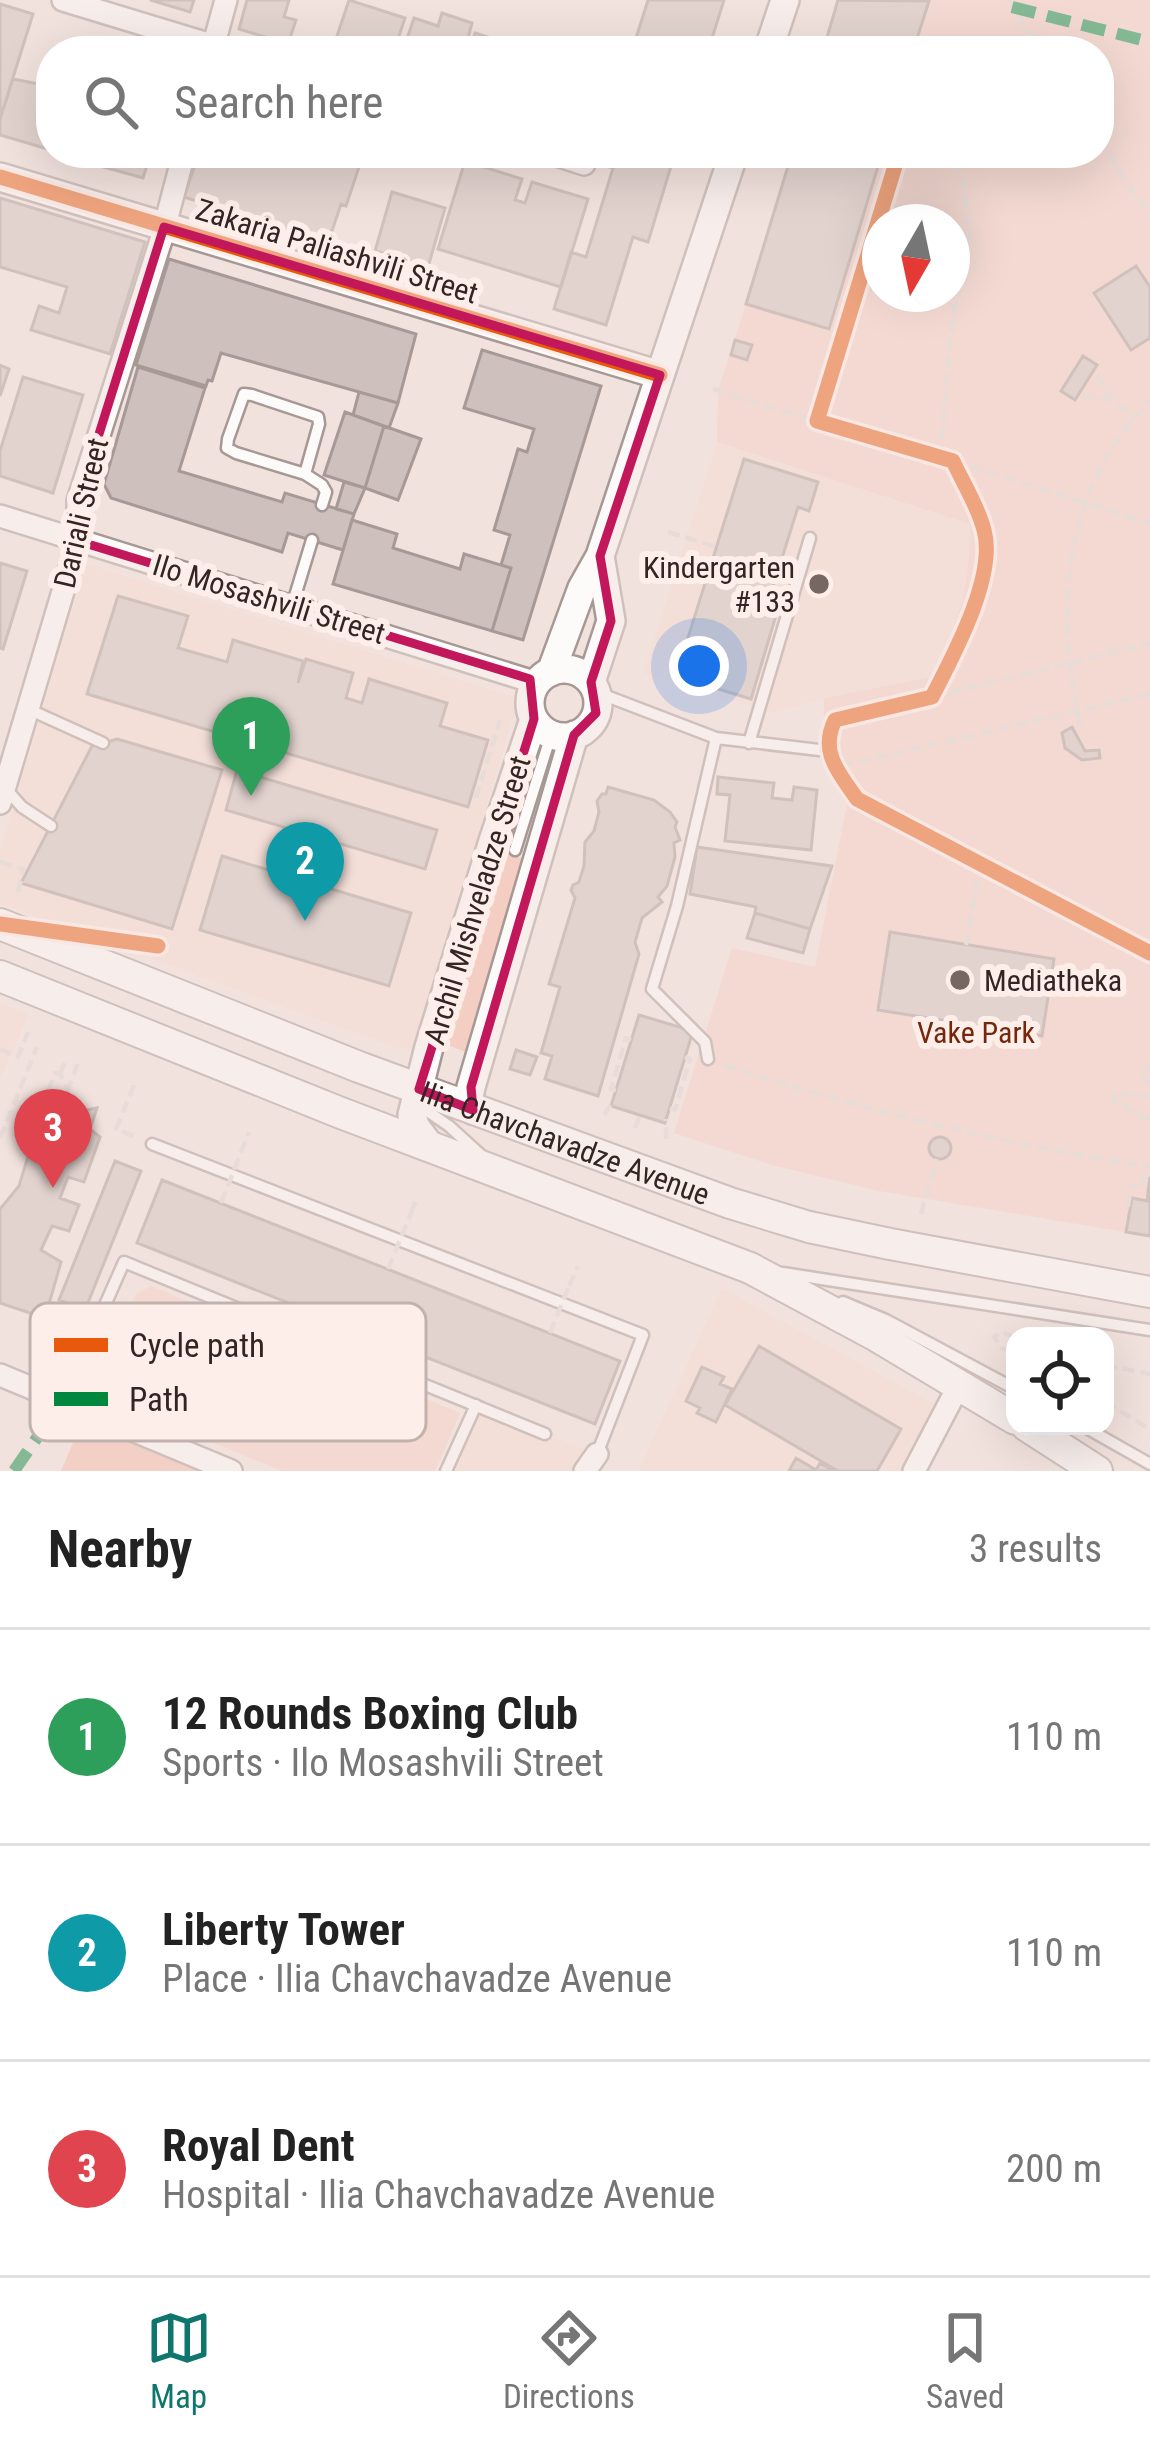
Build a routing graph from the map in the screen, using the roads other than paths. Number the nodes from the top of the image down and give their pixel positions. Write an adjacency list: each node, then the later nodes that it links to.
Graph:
1 (63, 0): 4 (street)
2 (226, 0): 5 (street)
3 (784, 0): 6 (street)
4 (178, 36)
5 (221, 36)
6 (772, 36)
7 (180, 168): 10 (street, Dariali Street)
8 (729, 168): 11 (street)
9 (0, 177): 10 (street, Zakaria Paliashvili Street)
10 (164, 227): 11 (street, Zakaria Paliashvili Street); 17 (street, Dariali Street)
11 (660, 375): 18 (street)
12 (305, 474): 12 (lane); 13 (lane)
13 (322, 505)
14 (0, 516): 17 (street, Ilo Mosashvili Street)
15 (810, 538): 26 (lane)
16 (312, 540): 19 (lane)
17 (78, 541): 19 (street, Ilo Mosashvili Street); 22 (street, Dariali Street)
18 (600, 556): 20 (street); 21 (street)
19 (292, 606): 20 (street, Ilo Mosashvili Street)
20 (544, 677): 21 (street); 23 (street)
21 (593, 687): 23 (street); 24 (lane)
22 (28, 710): 25 (lane); 28 (street, Dariali Street)
23 (553, 730): 30 (lane); 36 (street, Archil Mishveladze Street); 37 (street, Archil Mishveladze Street)
24 (716, 737): 26 (lane); 35 (lane)
25 (103, 743)
26 (749, 743): 27 (lane)
27 (831, 759)
28 (2, 796): 29 (lane)
29 (51, 826)
30 (515, 850)
31 (0, 924): 36 (main road, Ilia Chavchavadze Avenue)
32 (0, 976): 33 (main road, Ilia Chavchavadze Avenue)
33 (33, 990): 34 (street); 39 (main road, Ilia Chavchavadze Avenue)
34 (0, 993)
35 (708, 1059)
36 (417, 1096): 37 (main road, Ilia Chavchavadze Avenue); 39 (street); 40 (lane)
37 (473, 1110): 42 (main road, Ilia Chavchavadze Avenue)
38 (152, 1144): 57 (lane)
39 (430, 1147): 40 (main road, Ilia Chavchavadze Avenue)
40 (503, 1174): 41 (main road, Ilia Chavchavadze Avenue)
41 (750, 1268): 45 (lane); 47 (main road, Ilia Chavchavadze Avenue); 48 (lane)
42 (1150, 1292)
43 (106, 1303): 44 (lane)
44 (225, 1303)
45 (1150, 1330)
46 (0, 1375): 50 (street)
47 (959, 1384): 52 (main road, Ilia Chavchavadze Avenue); 61 (street)
48 (1006, 1384)
49 (426, 1385): 51 (lane)
50 (30, 1387)
51 (476, 1405): 53 (lane); 60 (lane)
52 (1006, 1413)
53 (545, 1434)
54 (1041, 1435): 62 (main road)
55 (1099, 1435): 58 (lane)
56 (161, 1441): 59 (street)
57 (591, 1463)
58 (1150, 1464)
59 (232, 1471)
60 (446, 1471)
61 (914, 1471)
62 (1097, 1471)

